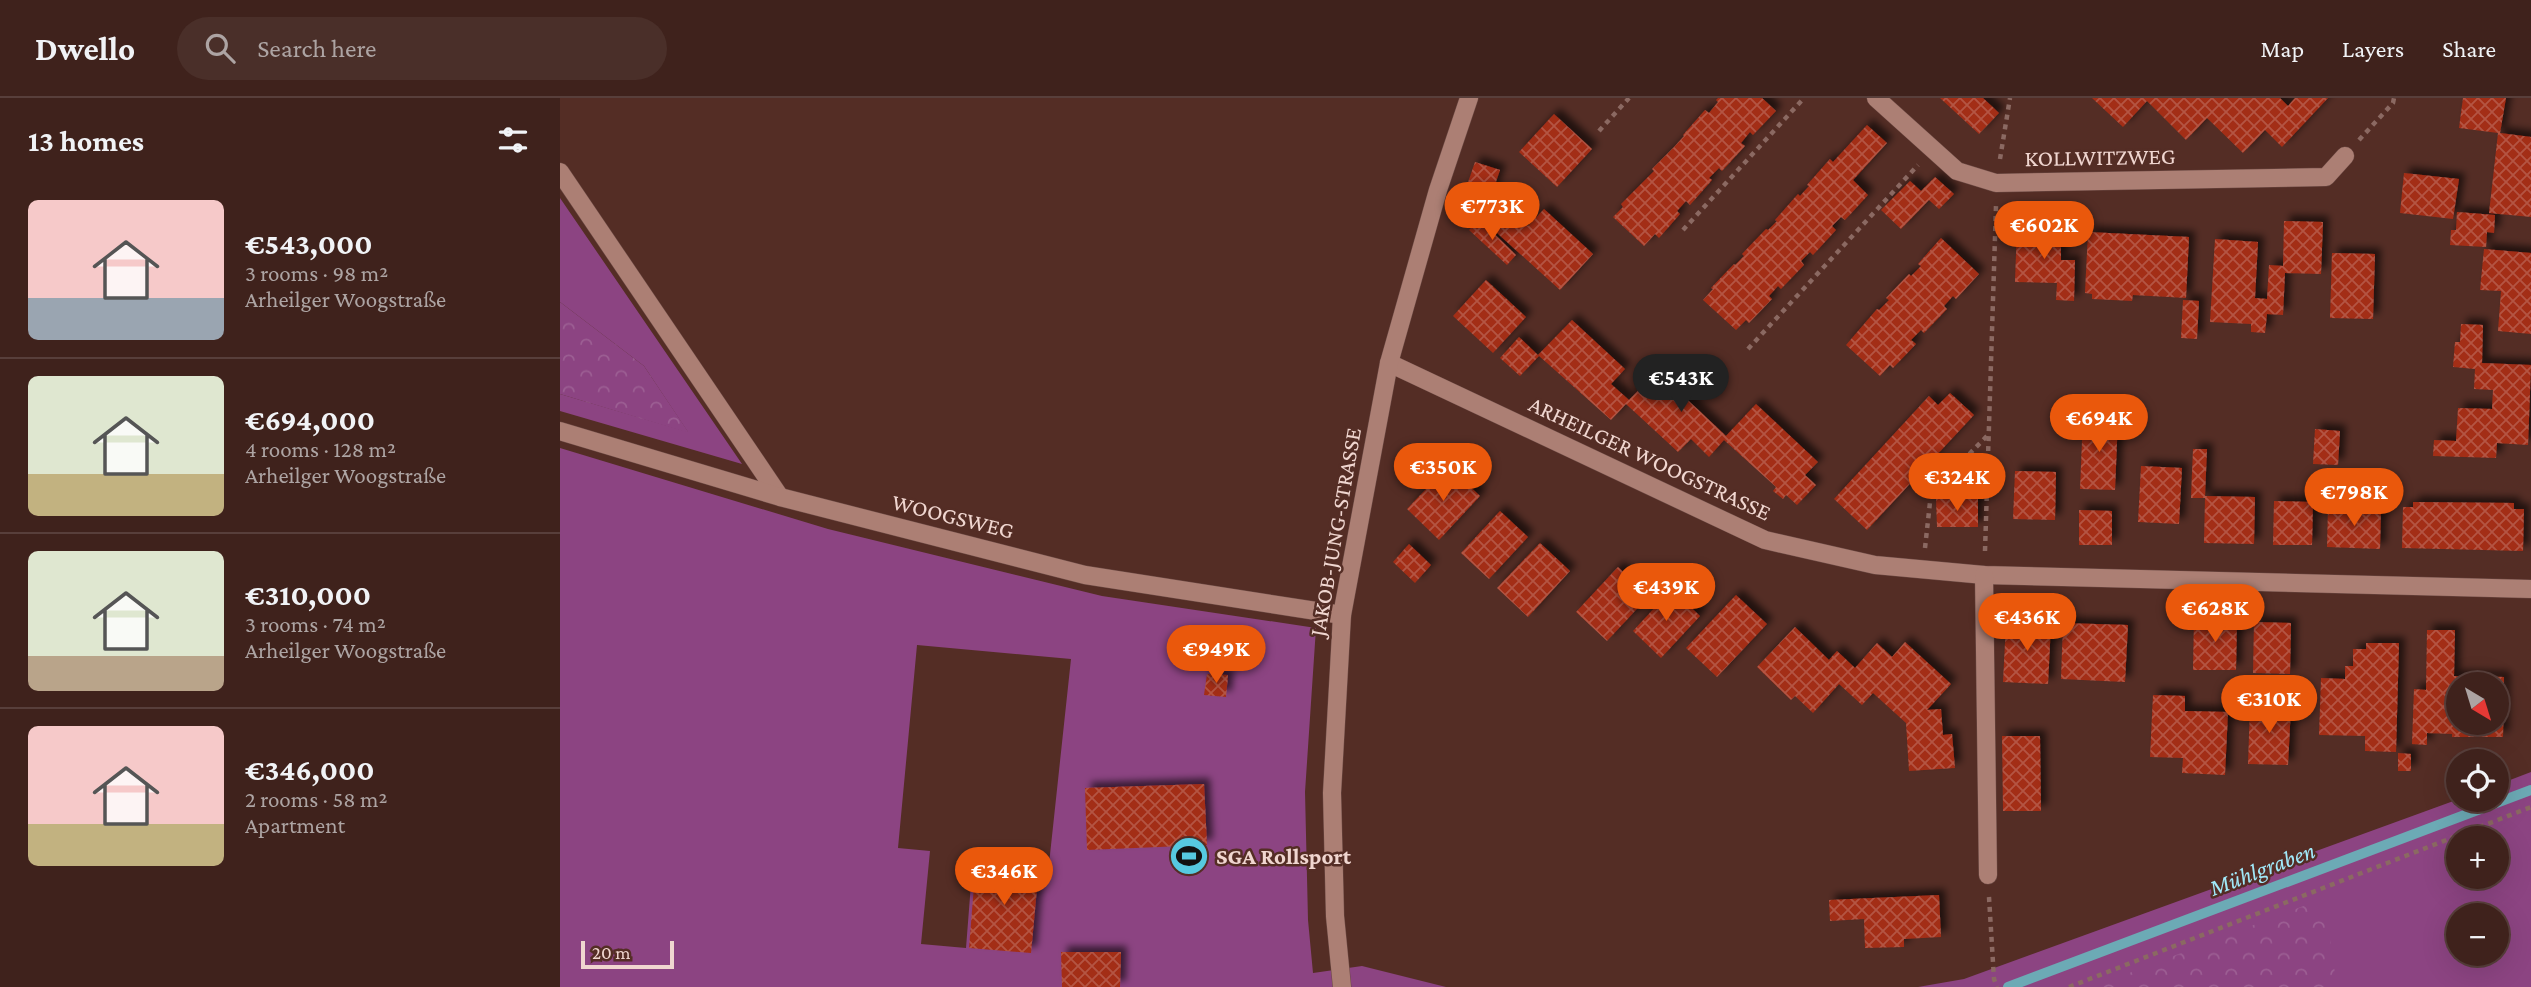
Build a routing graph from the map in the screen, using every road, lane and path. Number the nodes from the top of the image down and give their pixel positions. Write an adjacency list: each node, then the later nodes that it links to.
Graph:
1 (1469, 98): 14 (street, JAKOB-JUNG-STRASSE)
2 (1629, 98): 7 (path)
3 (1804, 98): 12 (path)
4 (1876, 98): 8 (street, KOLLWITZWEG)
5 (2010, 98): 11 (path)
6 (2394, 98): 9 (path)
7 (1599, 131)
8 (1933, 149): 11 (street, KOLLWITZWEG); 13 (path)
9 (2345, 156): 11 (street, KOLLWITZWEG)
10 (560, 172): 17 (street)
11 (1996, 183): 16 (path)
12 (1683, 230)
13 (1748, 349)
14 (1389, 363): 18 (street, ARHEILGER WOOGSTRASSE); 21 (street, JAKOB-JUNG-STRASSE)
15 (560, 431): 17 (street, WOOGSWEG)
16 (1988, 435): 18 (path); 19 (path)
17 (780, 497): 21 (street, WOOGSWEG)
18 (1923, 570): 19 (street, ARHEILGER WOOGSTRASSE)
19 (1984, 575): 20 (street, ARHEILGER WOOGSTRASSE); 23 (street)
20 (2531, 590)
21 (1342, 615): 24 (street, JAKOB-JUNG-STRASSE)
22 (2531, 807): 26 (path)
23 (1988, 875): 25 (path)
24 (1342, 987)
25 (1997, 987)
26 (2069, 987)

